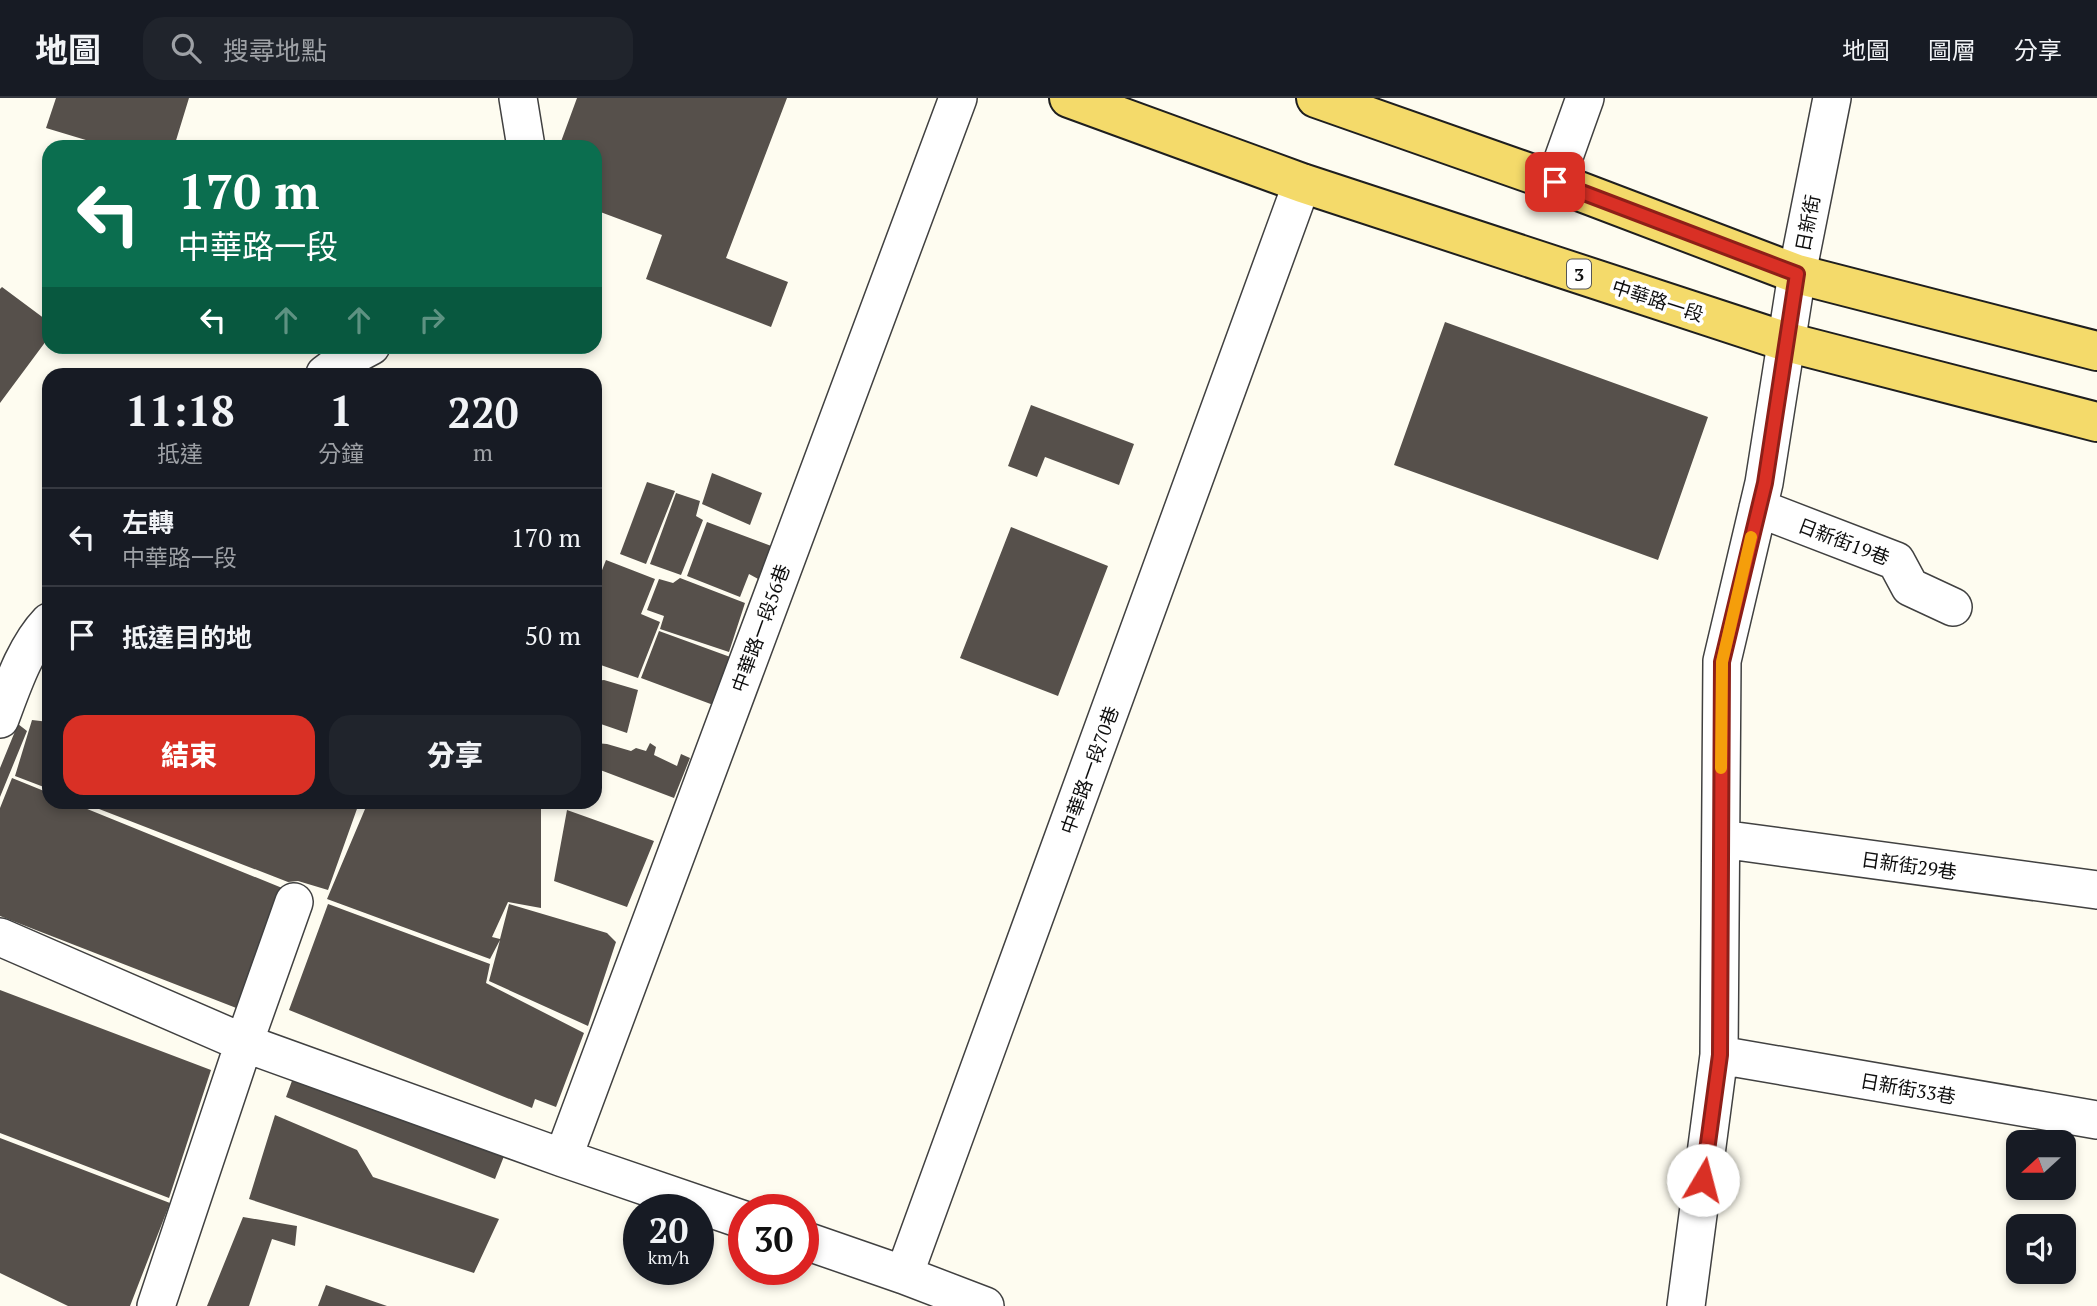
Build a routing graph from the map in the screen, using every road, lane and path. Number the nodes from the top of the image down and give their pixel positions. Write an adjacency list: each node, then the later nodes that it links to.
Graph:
1 (518, 98): 7 (street)
2 (958, 98): 27 (street, 中華路一段56巷)
3 (1069, 98): 9 (main road, 中華路一段 / 3)
4 (1316, 98): 8 (main road)
5 (1585, 98): 8 (street)
6 (1832, 98): 10 (street, 日新街)
7 (525, 140)
8 (1555, 182): 10 (main road)
9 (1302, 183): 11 (main road, 中華路一段 / 3); 30 (street, 中華路一段70巷)
10 (1797, 274): 11 (street, 日新街); 12 (main road)
11 (1787, 342): 15 (main road, 中華路一段 / 3); 16 (street, 日新街)
12 (2097, 351)
13 (356, 354): 14 (street)
14 (333, 368)
15 (2097, 422)
16 (1758, 508): 17 (street, 日新街19巷); 20 (street, 日新街)
17 (1953, 607)
18 (42, 630): 19 (street)
19 (0, 719)
20 (1721, 839): 21 (street, 日新街29巷); 25 (street, 日新街)
21 (2097, 890)
22 (294, 902): 24 (street)
23 (0, 937): 24 (street)
24 (244, 1043): 27 (street); 31 (street)
25 (1720, 1055): 26 (street, 日新街33巷); 33 (street, 日新街)
26 (2097, 1120)
27 (563, 1158): 28 (street)
28 (728, 1215)
29 (819, 1245): 30 (street)
30 (905, 1275): 32 (street)
31 (156, 1306)
32 (985, 1306)
33 (1686, 1306)

